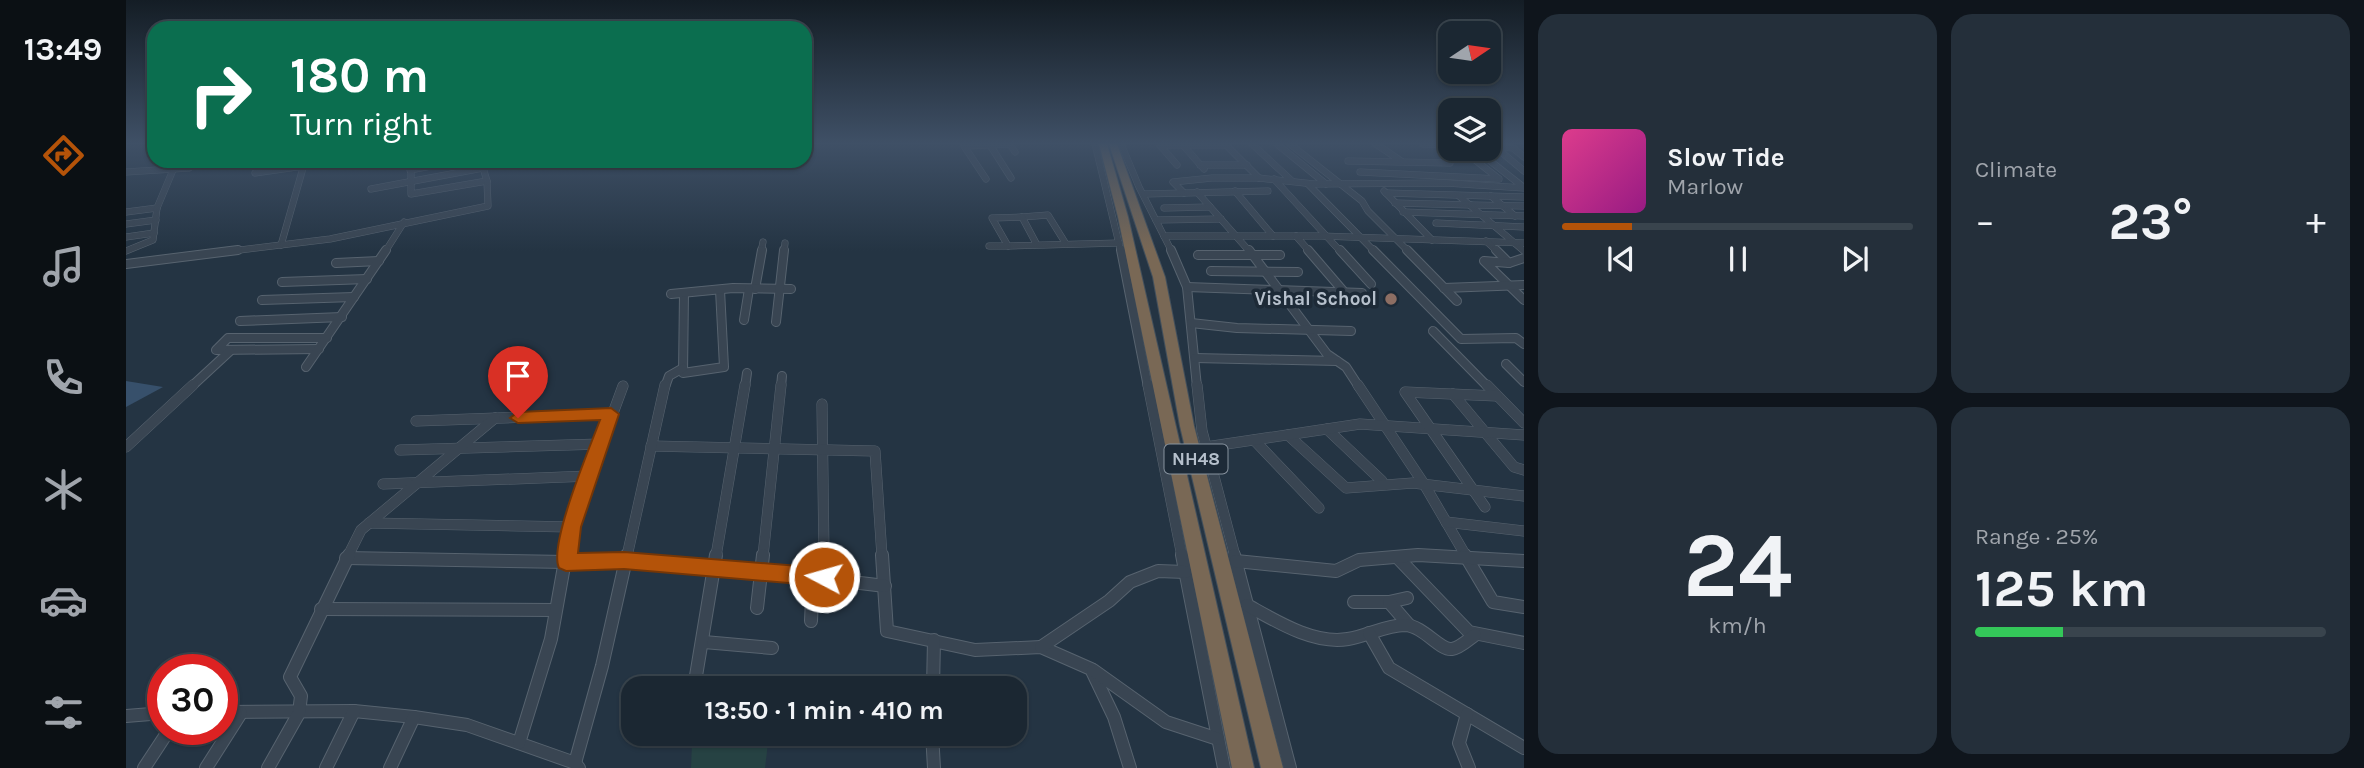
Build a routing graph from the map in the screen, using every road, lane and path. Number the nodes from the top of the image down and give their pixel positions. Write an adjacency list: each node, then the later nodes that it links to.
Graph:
1 (169, 180): 43 (street)
2 (300, 180): 75 (street)
3 (415, 180): 17 (street)
4 (1106, 180): 72 (street)
5 (1114, 180): 227 (highway, NH48)
6 (1125, 180): 228 (highway, NH48)
7 (1137, 180): 34 (street)
8 (1187, 180): 32 (street)
9 (1275, 180): 64 (street)
10 (1279, 180): 19 (street)
11 (1291, 180): 19 (street)
12 (1321, 180): 22 (street)
13 (1337, 180): 23 (street)
14 (1369, 180): 24 (street)
15 (1471, 180): 25 (street)
16 (1500, 180): 26 (street)
17 (410, 181): 18 (street); 28 (street)
18 (487, 181): 54 (street)
19 (1293, 182): 21 (street)
20 (1445, 183): 24 (street); 25 (street); 35 (street)
21 (1308, 184): 22 (street); 66 (street)
22 (1326, 184): 23 (street)
23 (1342, 184): 24 (street); 67 (street)
24 (1374, 184): 33 (street)
25 (1477, 185): 26 (street); 36 (street)
26 (1508, 187): 27 (street)
27 (1524, 188)
28 (371, 189)
29 (1234, 191): 30 (street); 31 (street); 62 (street)
30 (1268, 191)
31 (1197, 192): 32 (street); 42 (street)
32 (1184, 193): 34 (street)
33 (1386, 193): 35 (street); 38 (street)
34 (1144, 194): 53 (street)
35 (1459, 195): 36 (street); 39 (street)
36 (1491, 196): 37 (street); 40 (street)
37 (1524, 197)
38 (1395, 203): 39 (street); 46 (street)
39 (1471, 205): 40 (street); 47 (street)
40 (1502, 206): 41 (street); 49 (street)
41 (1524, 206)
42 (1210, 207): 44 (street); 51 (street)
43 (157, 208): 45 (street); 52 (street)
44 (1164, 208)
45 (126, 212)
46 (1403, 212): 47 (street); 68 (street)
47 (1483, 215): 49 (street); 58 (street)
48 (1022, 216): 74 (street); 76 (street); 78 (street)
49 (1515, 216): 50 (street); 57 (street)
50 (1524, 216)
51 (1221, 219): 53 (street); 61 (street)
52 (156, 220): 56 (street); 59 (street)
53 (1156, 220): 60 (street)
54 (404, 222): 75 (street); 85 (street)
55 (1436, 223): 58 (street)
56 (126, 224)
57 (1524, 225): 58 (street)
58 (1497, 226): 73 (street)
59 (154, 233): 65 (street); 80 (street)
60 (1164, 236): 61 (street); 97 (street)
61 (1237, 236): 62 (street); 81 (street)
62 (1273, 236): 63 (street)
63 (1296, 236): 64 (street); 105 (street)
64 (1327, 236): 66 (street); 94 (street)
65 (126, 237)
66 (1360, 237): 67 (street); 121 (street)
67 (1397, 239): 68 (street); 98 (street)
68 (1432, 240): 70 (street)
69 (763, 242): 99 (street)
70 (1486, 242): 73 (street); 87 (street)
71 (785, 243): 100 (street)
72 (1119, 243): 74 (street); 182 (street)
73 (1520, 243): 79 (street)
74 (1066, 244): 76 (street)
75 (281, 245): 88 (street)
76 (1037, 245): 78 (street)
77 (989, 246): 78 (street)
78 (1008, 246)
79 (1524, 250)
80 (126, 251)
81 (1253, 255): 82 (street); 83 (street); 89 (street)
82 (1198, 256)
83 (1280, 256)
84 (1524, 258): 87 (street)
85 (380, 261): 86 (street); 92 (street)
86 (336, 263)
87 (1509, 263): 95 (street)
88 (126, 264)
89 (1264, 270): 90 (street); 91 (street); 103 (street)
90 (1211, 271)
91 (1298, 272)
92 (368, 279): 93 (street); 108 (street)
93 (282, 282)
94 (1371, 284)
95 (1507, 285): 96 (street); 98 (street); 110 (street)
96 (1524, 285)
97 (1186, 287): 103 (street); 116 (street)
98 (1444, 288): 111 (street)
99 (752, 289): 100 (street); 102 (street); 113 (street)
100 (780, 289): 101 (street); 115 (street)
101 (791, 289)
102 (720, 290): 104 (street); 128 (street)
103 (1278, 290): 105 (street); 117 (street)
104 (684, 293): 107 (street); 128 (street)
105 (1345, 293): 106 (street)
106 (1362, 293)
107 (671, 294)
108 (354, 297): 109 (street); 112 (street)
109 (262, 300)
110 (1524, 300)
111 (1457, 301)
112 (342, 317): 114 (street); 120 (street)
113 (744, 320)
114 (240, 321)
115 (776, 322)
116 (1192, 323): 117 (street); 124 (street)
117 (1310, 331): 118 (street); 125 (street)
118 (1351, 331)
119 (1433, 331): 134 (street)
120 (327, 338): 122 (street); 123 (street)
121 (1524, 344)
122 (320, 349): 123 (street); 127 (street)
123 (230, 351): 151 (street)
124 (1195, 358): 125 (street); 153 (street)
125 (1336, 360): 142 (street)
126 (1506, 363): 131 (street)
127 (306, 367)
128 (683, 368): 150 (street)
129 (747, 373): 152 (street)
130 (782, 376): 154 (street)
131 (1524, 383)
132 (623, 386): 138 (street)
133 (1454, 394): 134 (street); 144 (street); 145 (street)
134 (1497, 396): 136 (street)
135 (822, 404): 156 (street)
136 (1509, 408): 137 (street); 141 (street)
137 (1524, 409)
138 (611, 414): 139 (street); 149 (street)
139 (495, 418): 140 (street); 155 (street)
140 (416, 421)
141 (1524, 424)
142 (1385, 426): 143 (street); 144 (street); 164 (street)
143 (1327, 429): 146 (street); 161 (street)
144 (1429, 429): 145 (street); 165 (street)
145 (1487, 433): 147 (street); 158 (street)
146 (1288, 435): 148 (street); 161 (street)
147 (1524, 435)
148 (1254, 440): 153 (street); 168 (street)
149 (601, 444): 155 (street); 159 (street)
150 (652, 446): 152 (street); 176 (street)
151 (126, 447)
152 (734, 447): 154 (street); 180 (street)
153 (1206, 447): 177 (street)
154 (775, 448): 156 (street); 181 (street)
155 (458, 449): 157 (street); 162 (street)
156 (823, 449): 183 (street); 184 (street)
157 (400, 450)
158 (1521, 470): 160 (street)
159 (589, 477): 162 (street); 171 (street)
160 (1524, 480)
161 (1382, 481): 164 (street)
162 (418, 482): 163 (street); 170 (street)
163 (383, 484)
164 (1424, 484): 165 (street); 169 (street)
165 (1471, 487): 166 (street); 167 (street)
166 (1524, 496)
167 (1485, 507)
168 (1319, 508)
169 (1446, 522): 172 (street); 173 (street)
170 (369, 523): 171 (street); 175 (street)
171 (571, 527): 179 (street)
172 (1524, 531)
173 (1466, 556): 174 (street); 178 (street); 189 (street)
174 (1397, 557): 177 (street); 196 (street)
175 (346, 558): 179 (street); 191 (street)
176 (624, 560): 179 (street); 180 (street); 218 (street)
177 (1236, 561): 188 (street)
178 (1524, 561)
179 (566, 562): 192 (street)
180 (715, 566): 181 (street); 198 (street)
181 (761, 570): 183 (street); 190 (street)
182 (1185, 572): 200 (street); 213 (street)
183 (818, 577): 184 (street); 193 (street)
184 (885, 586): 197 (street)
185 (1407, 598): 187 (street)
186 (1354, 602): 187 (street)
187 (1389, 602): 194 (street)
188 (1247, 605): 195 (street); 229 (street)
189 (1524, 607)
190 (757, 608)
191 (321, 609): 192 (street); 208 (street)
192 (555, 610): 214 (street)
193 (811, 621)
194 (1409, 625): 195 (street); 196 (street)
195 (1369, 633): 210 (street)
196 (1475, 635): 199 (street)
197 (934, 640): 200 (street); 204 (street)
198 (704, 642): 201 (street); 203 (street)
199 (1524, 643)
200 (1041, 647): 202 (street)
201 (772, 649)
202 (1091, 669): 213 (street); 225 (street)
203 (697, 676)
204 (933, 676)
205 (354, 711): 208 (street); 212 (street); 222 (street)
206 (238, 713): 207 (street)
207 (241, 713): 208 (street); 220 (street)
208 (299, 713): 221 (street)
209 (147, 714): 211 (street)
210 (1467, 714): 217 (street); 230 (street)
211 (126, 716)
212 (414, 717): 214 (street); 223 (street)
213 (1218, 739): 226 (street)
214 (519, 743): 218 (street)
215 (159, 745): 219 (street)
216 (933, 746): 224 (street)
217 (1524, 748)
218 (577, 766)
219 (144, 768)
220 (205, 768)
221 (268, 768)
222 (326, 768)
223 (390, 768)
224 (934, 768)
225 (1130, 768)
226 (1224, 768)
227 (1242, 768)
228 (1272, 768)
229 (1290, 768)
230 (1469, 768)

